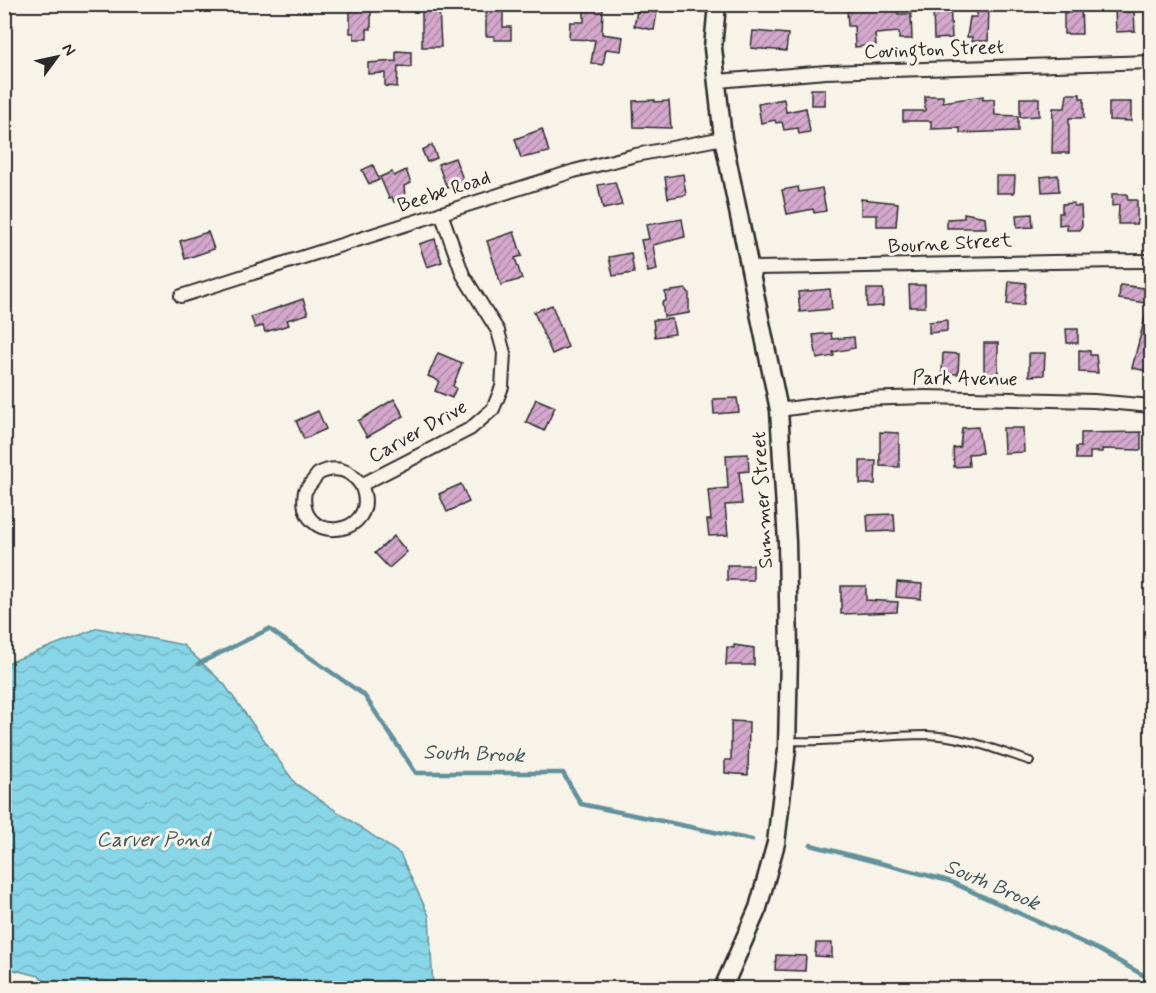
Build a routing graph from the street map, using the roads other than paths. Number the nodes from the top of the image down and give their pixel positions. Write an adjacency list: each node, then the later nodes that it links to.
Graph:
1 (717, 4): 3 (main road, Summer Street)
2 (1152, 62): 3 (street, Covington Street)
3 (717, 81): 4 (main road, Summer Street)
4 (723, 138): 5 (street, Beebe Road); 7 (main road, Summer Street)
5 (441, 213): 8 (street, Beebe Road); 11 (street, Carver Drive)
6 (1152, 261): 7 (street, Bourne Street)
7 (750, 268): 10 (main road, Summer Street)
8 (182, 296)
9 (1152, 406): 10 (street, Park Avenue)
10 (779, 410): 12 (main road, Summer Street)
11 (362, 485): 11 (street, Carver Drive)
12 (787, 741): 13 (lane); 14 (main road, Summer Street)
13 (1030, 761)
14 (723, 988)

